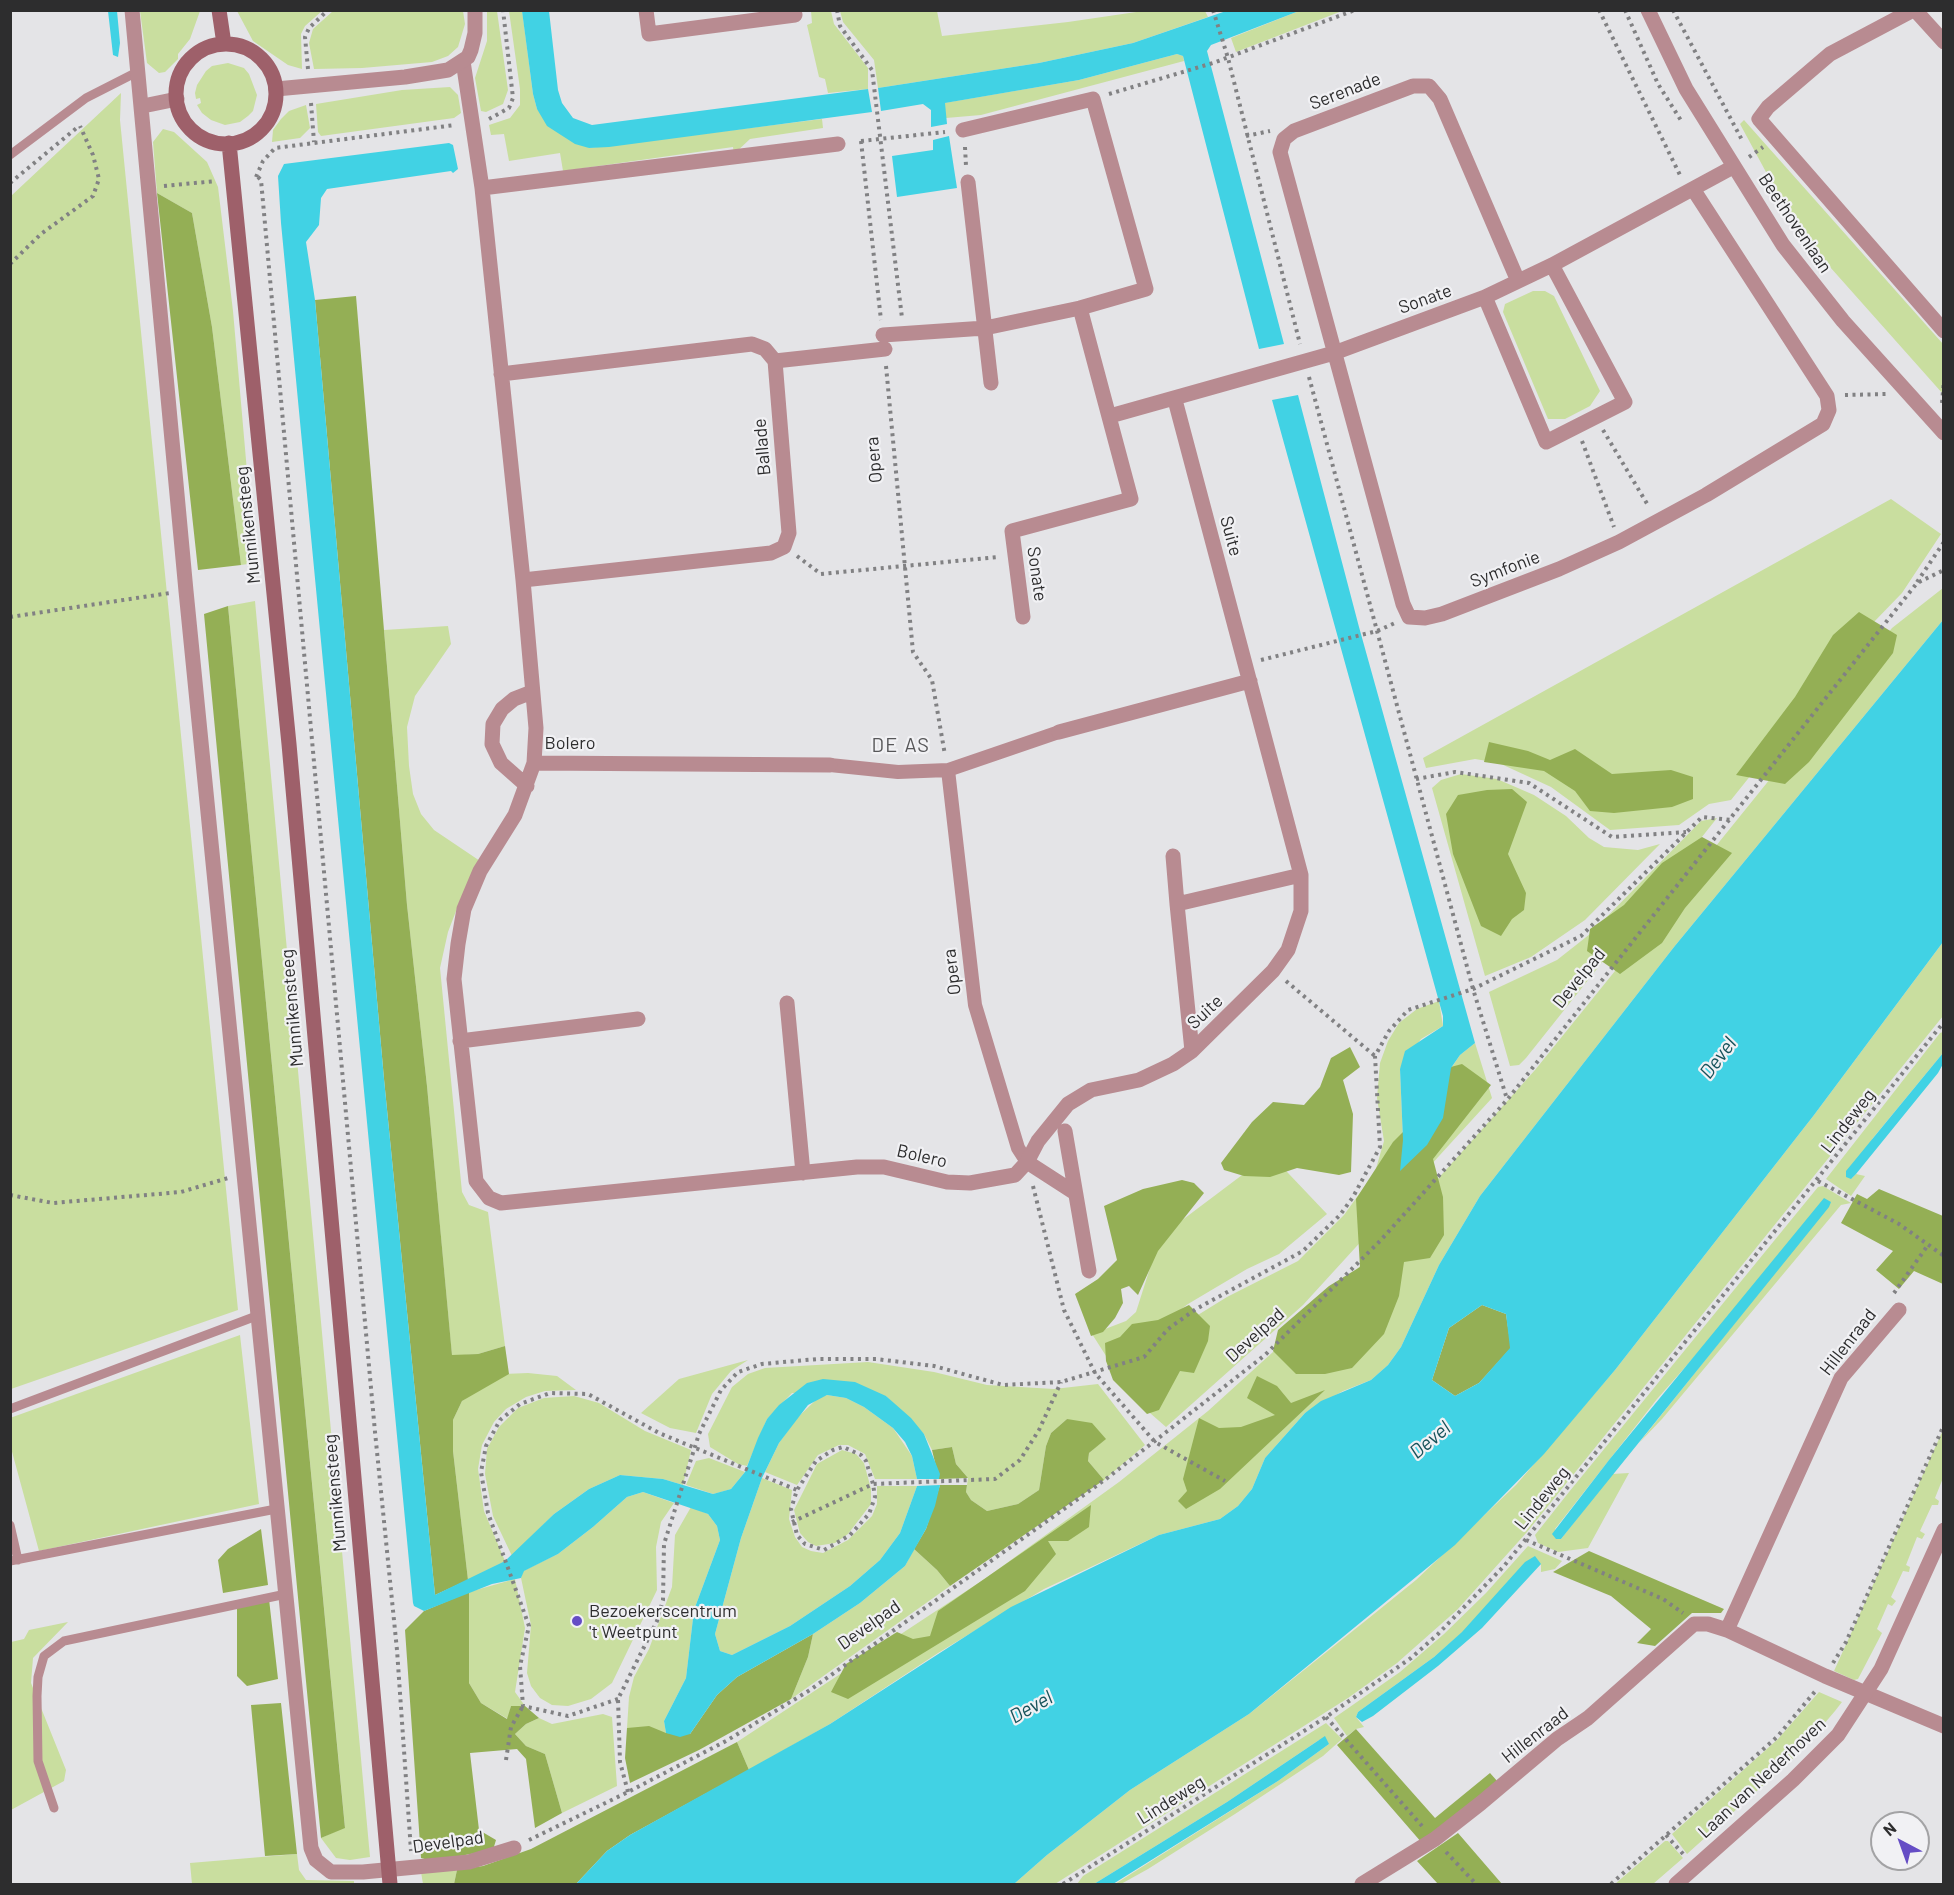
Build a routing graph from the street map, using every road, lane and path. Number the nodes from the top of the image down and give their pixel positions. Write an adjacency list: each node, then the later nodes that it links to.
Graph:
1 (132, 10): 19 (street)
2 (219, 10): 16 (main road)
3 (475, 10): 18 (street)
4 (503, 10): 25 (path)
5 (646, 10): 6 (street)
6 (794, 10)
7 (837, 10): 28 (path)
8 (1213, 10): 17 (path)
9 (1355, 10): 17 (path)
10 (1599, 10): 42 (path)
11 (1648, 10): 37 (street, Beethovenlaan)
12 (1673, 10): 35 (path, Beethovenlaan)
13 (1914, 10): 14 (street); 15 (street)
14 (1894, 14): 29 (street, Beethovenlaan)
15 (1944, 42)
16 (224, 44): 20 (main road); 22 (main road)
17 (1228, 58): 23 (path); 54 (path)
18 (463, 61): 20 (street); 25 (street)
19 (139, 71): 21 (lane); 24 (street)
20 (276, 89): 32 (main road)
21 (86, 98): 26 (path); 34 (lane)
22 (177, 99): 24 (street); 32 (main road)
23 (1093, 99): 27 (street); 47 (street)
24 (143, 106): 76 (street)
25 (473, 123): 30 (path); 41 (street)
26 (80, 126): 40 (path); 43 (path)
27 (963, 130): 28 (path); 39 (path)
28 (881, 138): 31 (path); 50 (path)
29 (1776, 138): 35 (path); 49 (street, Beethovenlaan)
30 (314, 141)
31 (861, 141): 33 (path); 51 (path, Opera)
32 (229, 143): 146 (main road, Munnikensteeg)
33 (838, 144): 41 (street)
34 (10, 155)
35 (1750, 156): 36 (path, Beethovenlaan); 37 (path)
36 (1756, 165)
37 (1733, 167): 42 (street, Sonate); 66 (street, Beethovenlaan)
38 (258, 177): 144 (path)
39 (968, 182): 48 (street)
40 (10, 183)
41 (482, 188): 55 (street)
42 (1693, 189): 44 (street, Sonate); 59 (street)
43 (10, 264)
44 (1552, 266): 45 (street, Sonate); 64 (street)
45 (1518, 281): 46 (street, Sonate); 52 (street, Serenade)
46 (1485, 297): 52 (street, Sonate); 65 (street)
47 (1080, 308): 48 (street); 63 (street, Sonate)
48 (985, 328): 50 (street); 57 (street)
49 (1944, 331)
50 (904, 333): 51 (street)
51 (884, 342): 53 (street); 72 (path, Opera)
52 (1334, 353): 54 (street, Sonate); 79 (street)
53 (774, 361): 55 (street); 70 (street, Ballade)
54 (1304, 362): 60 (street, Sonate); 80 (path)
55 (501, 374): 74 (street)
56 (1944, 380): 62 (path)
57 (991, 383)
58 (1886, 394): 59 (path)
59 (1827, 396): 67 (street, Symfonie)
60 (1175, 400): 63 (street, Sonate); 81 (street, Suite)
61 (1934, 401): 62 (path)
62 (1942, 410)
63 (1110, 416): 71 (street, Sonate)
64 (1596, 418): 65 (street); 67 (path)
65 (1577, 427): 68 (path)
66 (1944, 433)
67 (1658, 523): 68 (street, Symfonie)
68 (1619, 542): 79 (street, Symfonie)
69 (1944, 542): 75 (path)
70 (784, 547): 72 (path); 74 (street)
71 (1015, 555): 72 (path); 77 (street, Sonate)
72 (903, 568): 87 (path, Opera)
73 (1944, 570): 75 (path, Develpad)
74 (523, 580): 83 (street)
75 (1917, 583): 90 (path, Develpad)
76 (186, 591): 78 (path); 107 (street)
77 (1023, 616)
78 (10, 617)
79 (1409, 617): 80 (path)
80 (1377, 631): 81 (path); 88 (path)
81 (1245, 664): 82 (street, Suite)
82 (1250, 681): 84 (street); 93 (street, Suite)
83 (532, 692): 85 (street); 89 (street)
84 (1059, 732): 87 (street)
85 (534, 763): 86 (street, Bolero); 89 (street, Bolero)
86 (830, 765): 87 (street)
87 (948, 770): 106 (street, Opera)
88 (1416, 779): 91 (path); 96 (path)
89 (527, 786): 101 (street, Bolero)
90 (1731, 820): 91 (path); 104 (path, Develpad)
91 (1687, 832): 96 (path)
92 (1173, 856): 94 (street, Suite)
93 (1301, 875): 94 (street); 95 (street, Suite)
94 (1177, 904): 102 (street, Suite)
95 (1273, 971): 102 (street, Suite); 103 (path)
96 (1473, 989): 97 (path); 104 (path)
97 (1428, 1002)
98 (788, 1003): 108 (street)
99 (638, 1018): 101 (street)
100 (1943, 1024): 109 (path, Lindeweg)
101 (460, 1041): 108 (street, Bolero)
102 (1192, 1051): 106 (street, Suite)
103 (1375, 1056)
104 (1507, 1100): 119 (path, Develpad)
105 (1065, 1131): 110 (street)
106 (1027, 1162): 108 (street, Bolero); 110 (street); 119 (path)
107 (246, 1173): 111 (path); 116 (street)
108 (803, 1173)
109 (1818, 1180): 112 (path); 128 (path, Lindeweg)
110 (1075, 1193): 114 (street)
111 (10, 1195)
112 (1928, 1245): 113 (path); 115 (path)
113 (1944, 1256)
114 (1089, 1271)
115 (1899, 1310): 132 (street, Hillenraad)
116 (259, 1315): 118 (lane); 124 (street)
117 (1061, 1382): 122 (path)
118 (10, 1409)
119 (1155, 1442): 121 (path); 139 (path, Develpad)
120 (687, 1476): 134 (path)
121 (1225, 1481)
122 (873, 1484): 123 (path); 125 (path); 125 (path)
123 (797, 1490): 125 (path); 135 (path)
124 (276, 1509): 129 (lane); 130 (street)
125 (792, 1522)
126 (10, 1525): 129 (lane)
127 (1944, 1530): 133 (street, Laan van Nederhoven)
128 (1526, 1540): 131 (path); 136 (path, Lindeweg)
129 (14, 1560)
130 (286, 1594): 140 (lane); 146 (street)
131 (1694, 1624): 132 (street); 142 (street, Hillenraad)
132 (1727, 1630): 133 (street)
133 (1866, 1694): 137 (street); 145 (street, Laan van Nederhoven)
134 (618, 1699): 135 (path); 139 (path)
135 (523, 1706): 138 (path)
136 (1326, 1717): 142 (path); 147 (path, Lindeweg)
137 (1944, 1726)
138 (506, 1760)
139 (628, 1792): 143 (path, Develpad)
140 (54, 1808)
141 (1666, 1835): 145 (path)
142 (1435, 1839): 149 (street, Hillenraad); 150 (path)
143 (514, 1848): 144 (street, Develpad)
144 (412, 1867): 146 (street, Develpad)
145 (1695, 1868): 151 (street, Laan van Nederhoven)
146 (389, 1878)
147 (1070, 1882): 148 (path, Lindeweg)
148 (1063, 1884)
149 (1362, 1884)
150 (1476, 1884)
151 (1676, 1884)

